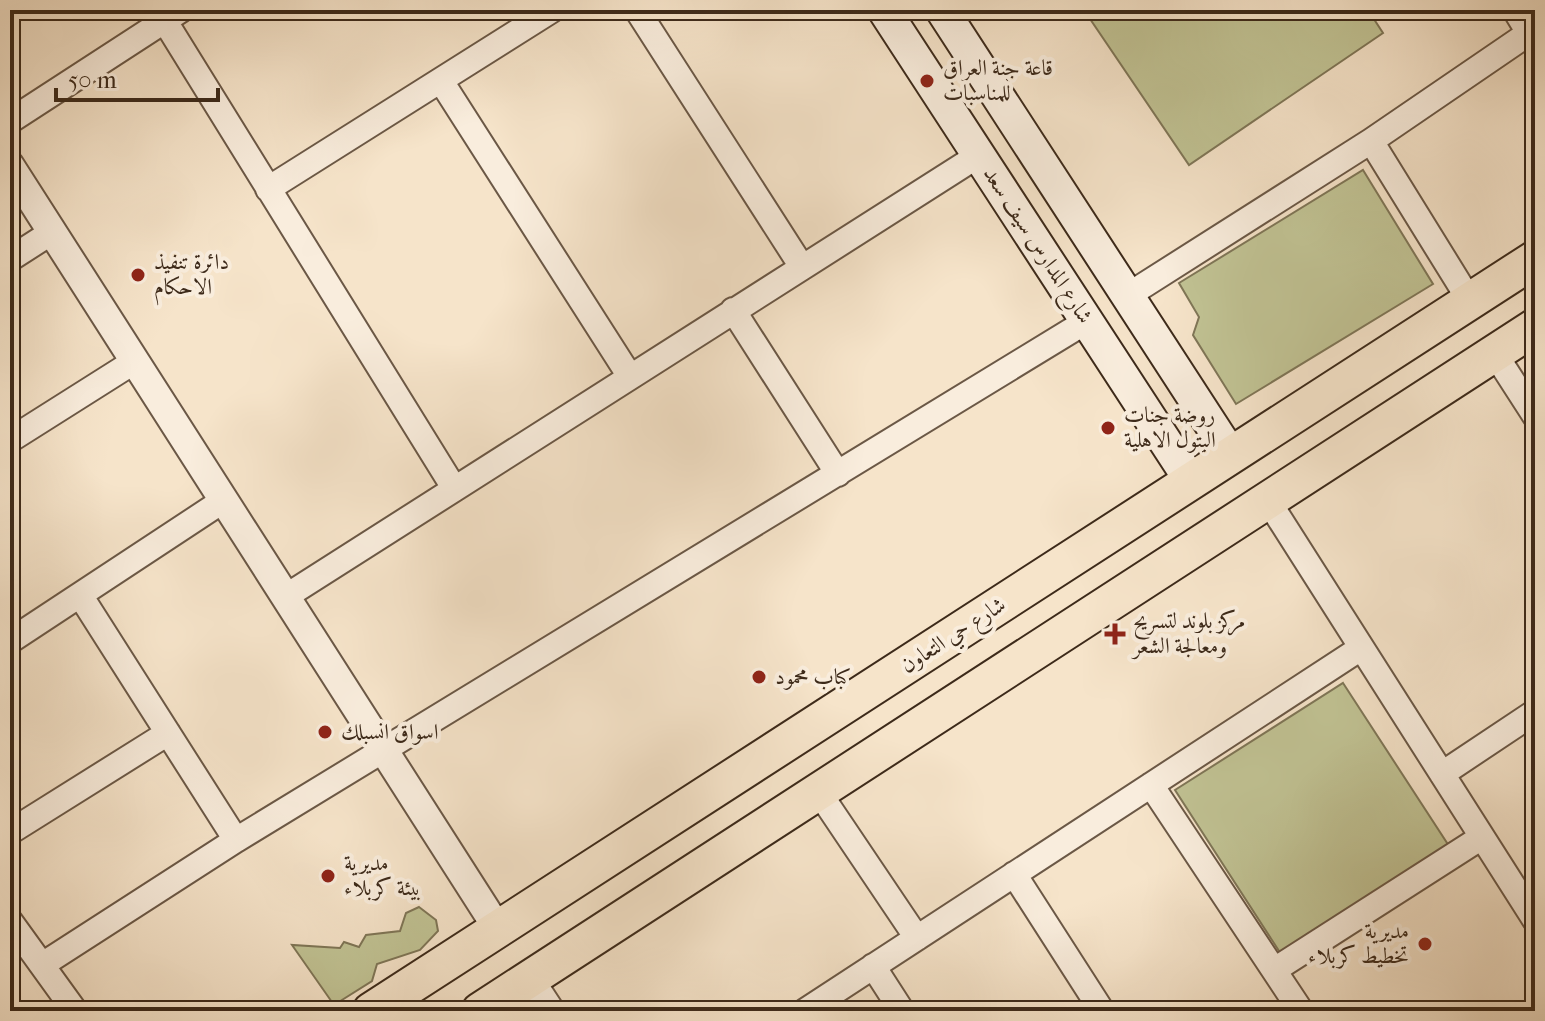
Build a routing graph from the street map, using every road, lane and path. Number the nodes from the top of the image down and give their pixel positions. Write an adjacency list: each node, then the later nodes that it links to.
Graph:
1 (552, 10): 11 (street)
2 (637, 10): 20 (street)
3 (936, 10): 7 (main road)
4 (942, 10): 9 (main road)
5 (1515, 10): 8 (street)
6 (168, 14): 12 (street); 16 (street)
7 (890, 20): 10 (main road, شارع المدارس سيف سعد)
8 (1532, 31): 13 (street)
9 (970, 53): 10 (main road); 21 (main road)
10 (926, 76): 14 (main road, شارع المدارس سيف سعد)
11 (441, 81): 16 (street); 29 (street)
12 (10, 121)
13 (1371, 141): 21 (street); 22 (street)
14 (979, 155): 20 (street); 24 (main road, شارع المدارس سيف سعد)
15 (10, 166): 17 (street)
16 (268, 189): 38 (street)
17 (52, 232): 18 (street); 27 (street)
18 (10, 259)
19 (1535, 259): 22 (main road, شارع حي التعاون)
20 (802, 267): 23 (street)
21 (1127, 296): 35 (main road)
22 (1470, 301): 28 (main road, شارع حي التعاون)
23 (733, 310): 29 (street); 36 (street)
24 (1087, 321): 36 (street); 37 (main road, شارع المدارس سيف سعد)
25 (1535, 327): 26 (main road)
26 (1495, 354): 31 (main road); 32 (street)
27 (135, 361): 33 (street); 40 (street)
28 (1374, 363): 30 (main road, شارع حي التعاون); 31 (main road)
29 (629, 375): 38 (street)
30 (1322, 397): 34 (main road); 35 (main road, شارع حي التعاون)
31 (1407, 409): 34 (main road)
32 (1535, 416)
33 (10, 440)
34 (1348, 447): 39 (main road)
35 (1231, 455): 37 (main road, شارع حي التعاون)
36 (838, 474): 47 (street)
37 (1191, 481): 57 (main road, شارع حي التعاون)
38 (454, 488): 42 (street)
39 (1267, 499): 44 (street); 50 (main road)
40 (224, 500): 41 (street); 42 (street)
41 (80, 595): 43 (street); 46 (street)
42 (285, 597): 47 (street)
43 (10, 641)
44 (1361, 648): 48 (street); 49 (street)
45 (1535, 712): 48 (street)
46 (168, 733): 51 (street); 53 (street)
47 (384, 752): 53 (street); 57 (street)
48 (1442, 774): 52 (street)
49 (1151, 785): 54 (street); 61 (street)
50 (818, 791): 58 (street); 62 (main road)
51 (10, 832)
52 (1482, 837): 55 (street); 61 (street)
53 (236, 840): 59 (street)
54 (1014, 874): 58 (street); 69 (street)
55 (1535, 920)
56 (10, 921): 59 (street)
57 (498, 929): 64 (main road, شارع حي التعاون)
58 (917, 938): 60 (street)
59 (42, 965): 63 (street)
60 (873, 966): 67 (street); 68 (street)
61 (1276, 969): 70 (street)
62 (529, 979): 65 (main road); 66 (street)
63 (75, 1011)
64 (371, 1011)
65 (480, 1011)
66 (550, 1011)
67 (805, 1011)
68 (902, 1011)
69 (1102, 1011)
70 (1301, 1011)

